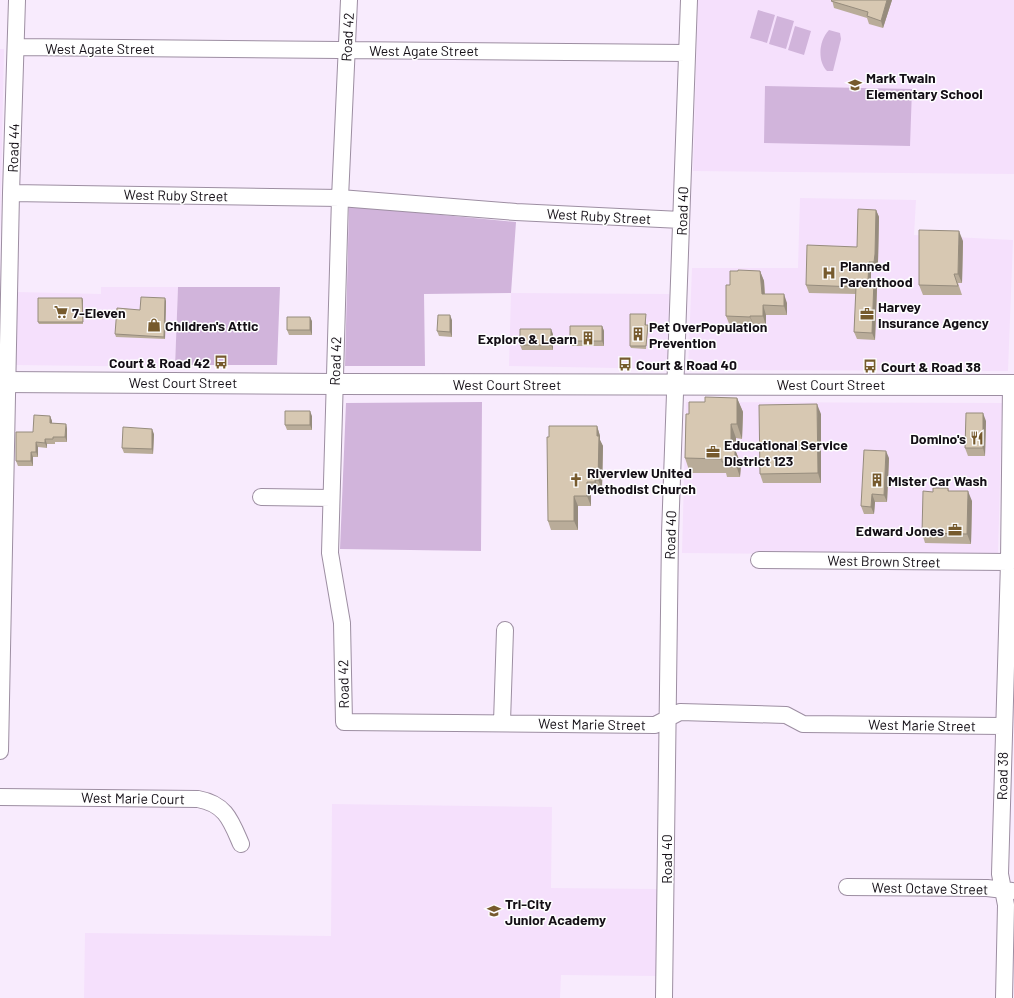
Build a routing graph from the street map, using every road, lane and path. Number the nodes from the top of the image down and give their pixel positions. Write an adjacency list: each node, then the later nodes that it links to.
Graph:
1 (17, 0): 4 (street, Road 44)
2 (349, 0): 5 (street, Road 42)
3 (689, 0): 6 (street, Road 40)
4 (16, 47): 5 (street, West Agate Street); 7 (street, Road 44)
5 (346, 50): 6 (street, West Agate Street); 8 (street, Road 42)
6 (687, 53): 9 (street, Road 40)
7 (11, 193): 8 (street, West Ruby Street); 10 (street, Road 44)
8 (340, 198): 9 (street, West Ruby Street); 11 (street, Road 42)
9 (681, 220): 12 (street, Road 40)
10 (4, 382): 11 (main road, West Court Street); 18 (street, Road 44)
11 (335, 384): 12 (main road, West Court Street); 15 (street, Road 42)
12 (676, 384): 13 (main road, West Court Street); 21 (street, Road 40)
13 (1013, 385): 17 (street, Road 38)
14 (261, 497): 15 (street)
15 (331, 498): 22 (street, Road 42)
16 (759, 560): 17 (street, West Brown Street)
17 (1009, 562): 24 (street, Road 38)
18 (2, 575): 20 (street, Road 44)
19 (505, 630): 23 (street)
20 (0, 719): 25 (street, Road 44)
21 (667, 719): 23 (street, West Marie Street); 24 (street, West Marie Street); 30 (street, Road 40)
22 (344, 722): 23 (street, West Marie Street)
23 (502, 722)
24 (1003, 726): 29 (street, Road 38)
25 (0, 751)
26 (0, 797): 27 (street, West Marie Court)
27 (241, 844)
28 (847, 887): 29 (street, West Octave Street)
29 (1008, 891): 31 (street, Road 38)
30 (664, 998)
31 (1004, 998)

